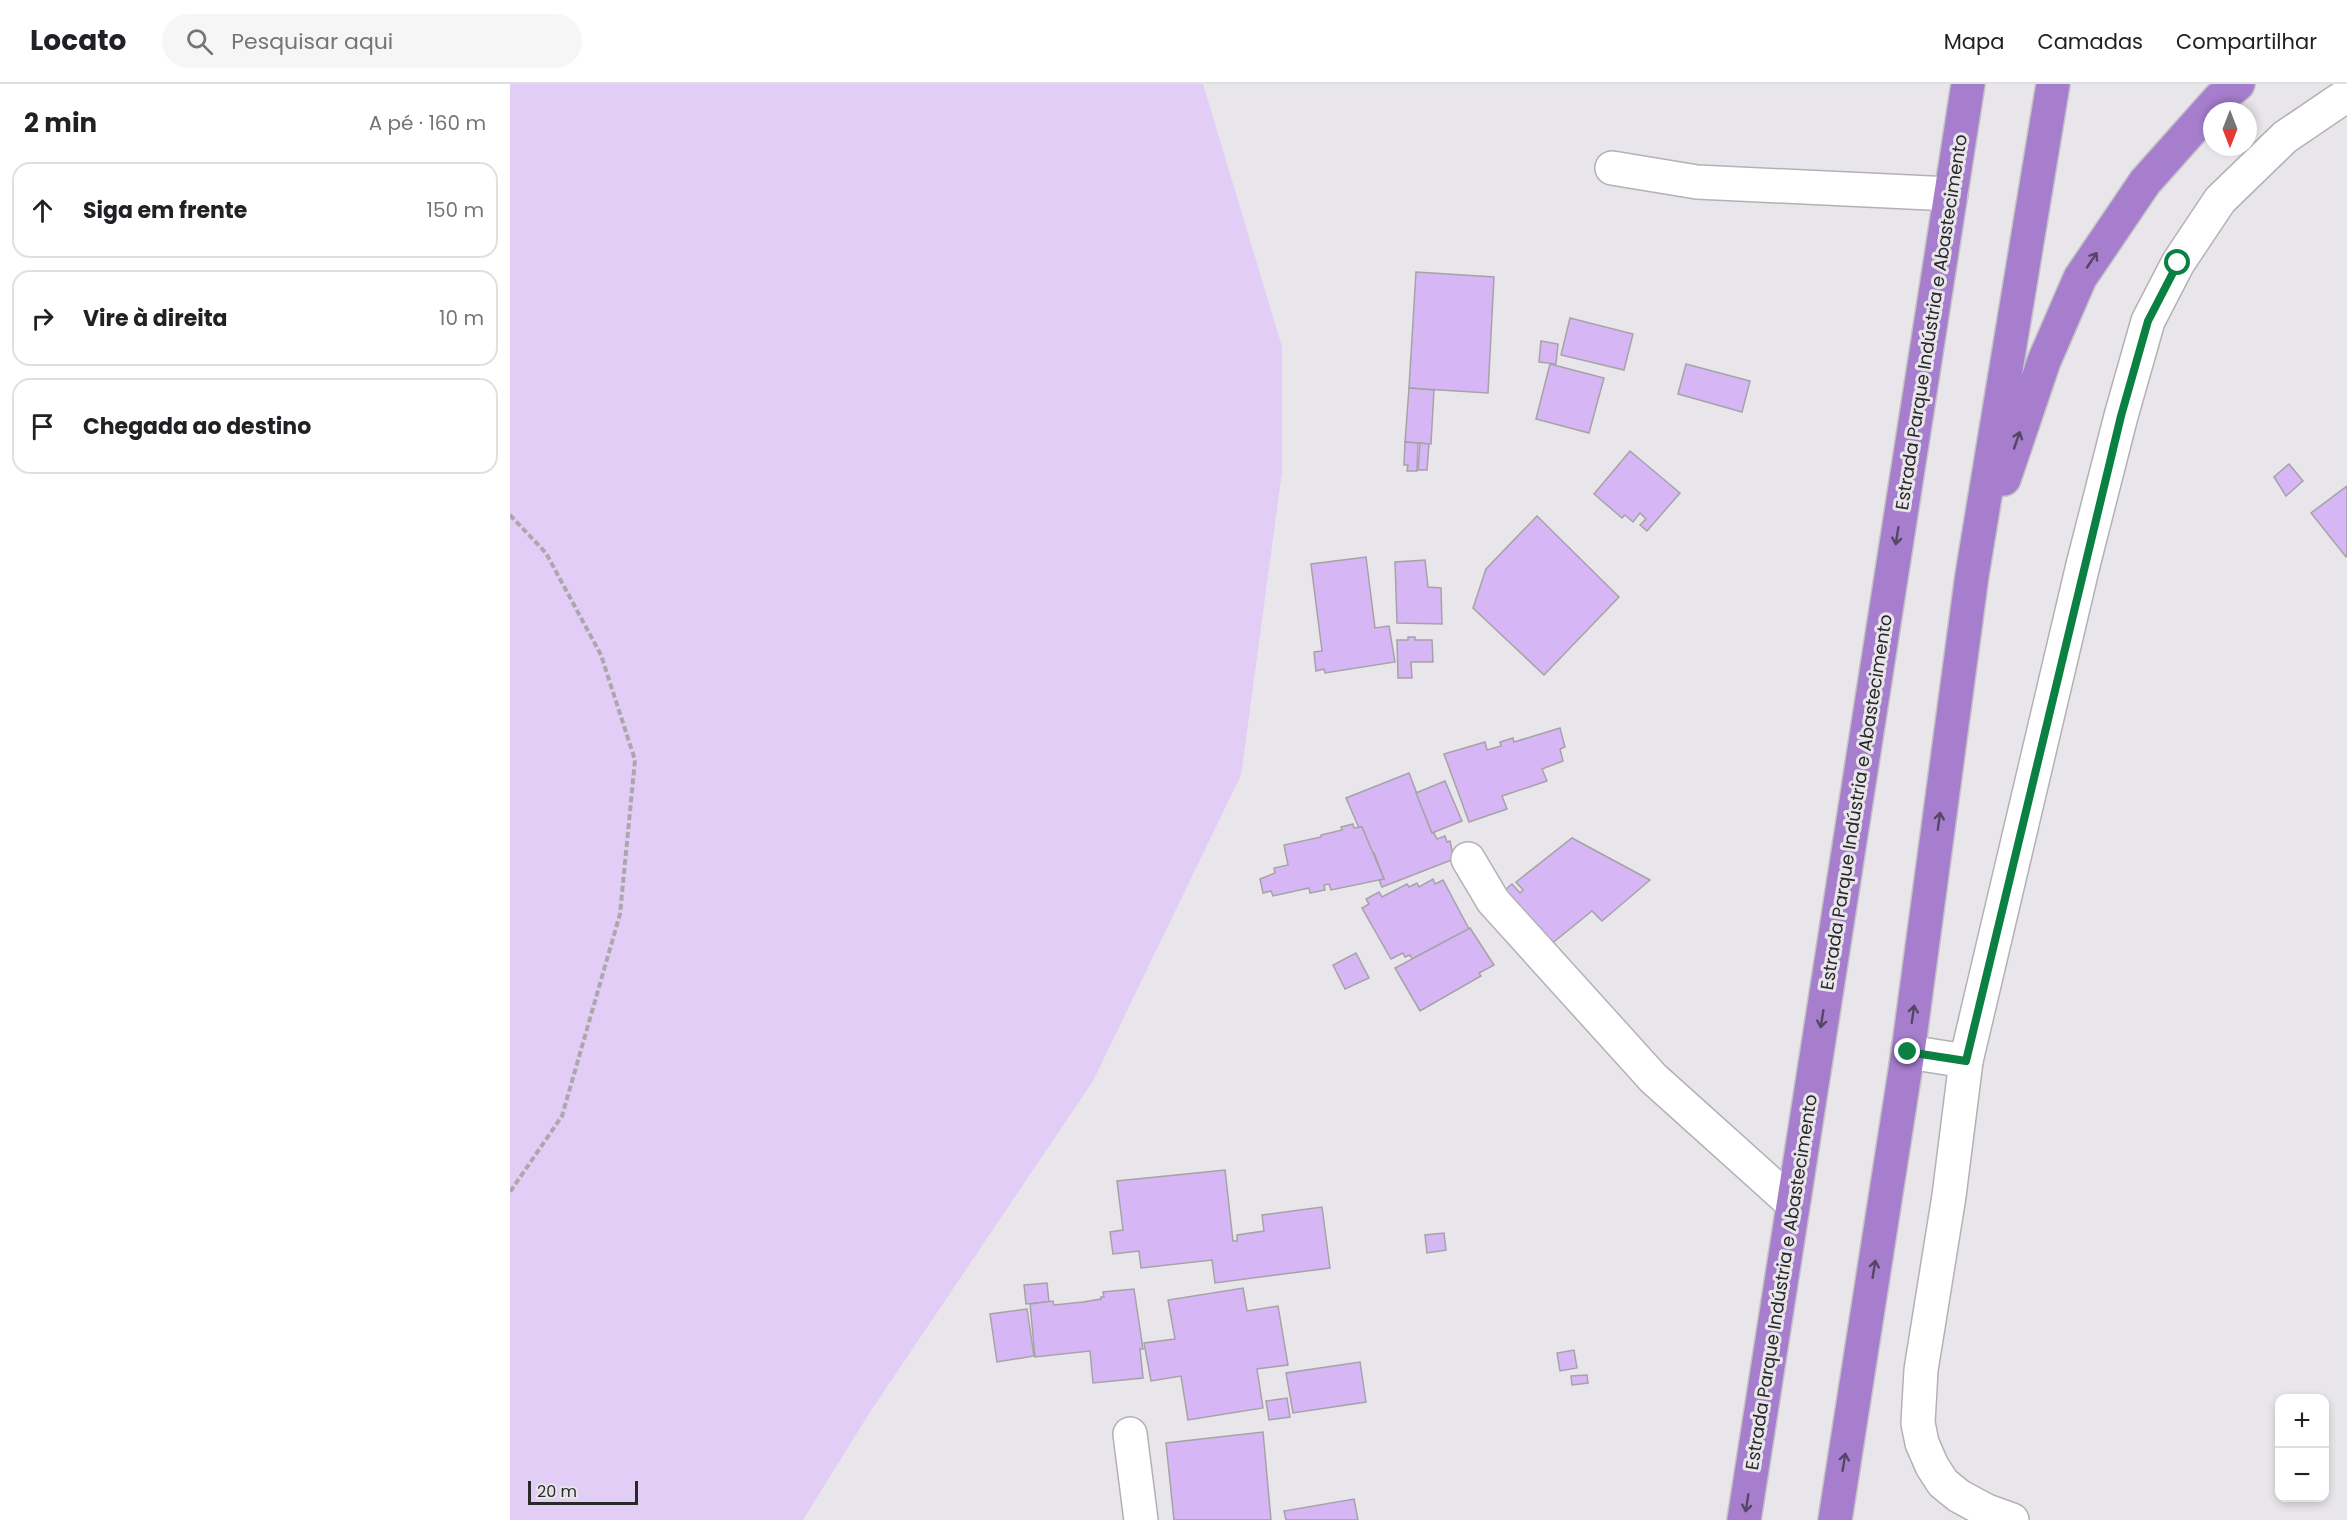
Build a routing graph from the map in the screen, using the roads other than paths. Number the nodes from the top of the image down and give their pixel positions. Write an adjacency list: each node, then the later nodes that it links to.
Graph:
1 (1968, 84): 6 (highway, Estrada Parque Indústria e Abastecimento)
2 (2053, 84): 7 (highway)
3 (2238, 84): 7 (highway, one-way to 3)
4 (2347, 95): 10 (street)
5 (1612, 168): 6 (street)
6 (1951, 194): 11 (highway, Estrada Parque Indústria e Abastecimento, one-way to 11)
7 (1972, 575): 9 (highway, one-way to 7)
8 (1468, 859): 11 (street)
9 (1908, 1052): 10 (street); 15 (highway, one-way to 9)
10 (1966, 1061): 16 (street)
11 (1793, 1204): 14 (highway, Estrada Parque Indústria e Abastecimento, one-way to 14)
12 (1130, 1434): 13 (street)
13 (1141, 1520)
14 (1744, 1520)
15 (1835, 1520)
16 (2012, 1520)

